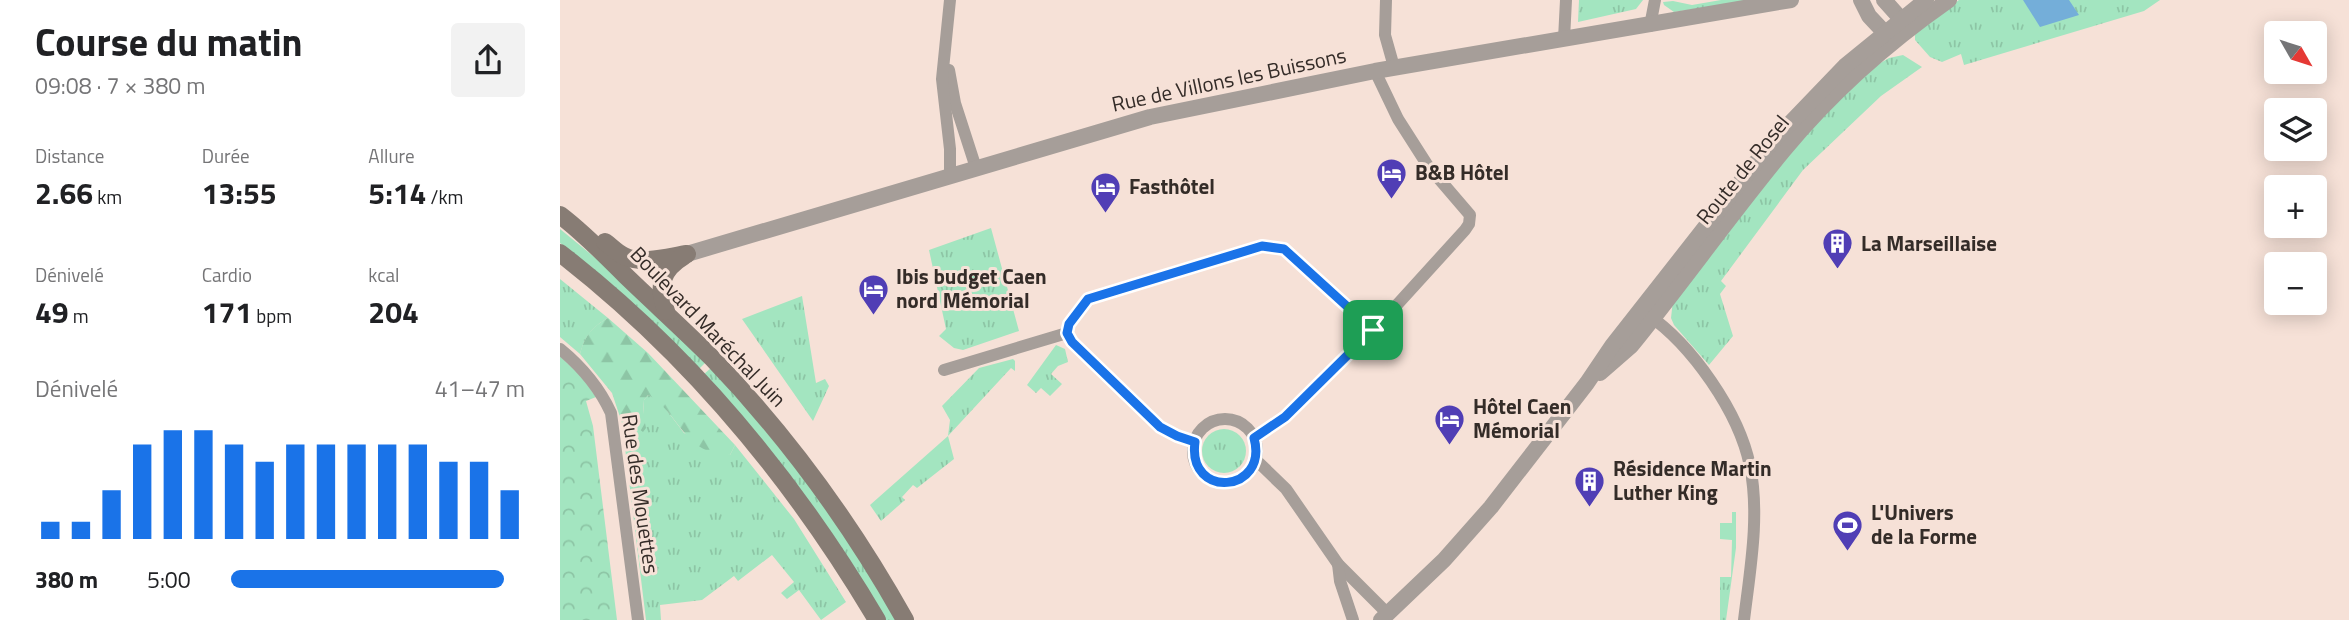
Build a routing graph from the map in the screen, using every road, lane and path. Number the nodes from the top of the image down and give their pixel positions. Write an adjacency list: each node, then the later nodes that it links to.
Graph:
1 (950, 0): 15 (street)
2 (1386, 0): 16 (street)
3 (1566, 0): 14 (street)
4 (1655, 0): 11 (street)
5 (1791, 0): 11 (street, Rue de Villons les Buissons)
6 (1861, 0): 12 (street)
7 (1884, 0): 10 (street)
8 (1926, 0): 10 (street, Route de Rosel)
9 (1949, 0): 13 (street, Route de Rosel)
10 (1901, 19): 12 (street, Route de Rosel); 13 (street)
11 (1650, 26): 14 (street, Rue de Villons les Buissons)
12 (1884, 32): 13 (street); 25 (street, Route de Rosel)
13 (1901, 36): 25 (street, Route de Rosel)
14 (1564, 39): 16 (street, Rue de Villons les Buissons)
15 (945, 49): 18 (street); 19 (street)
16 (1394, 67): 17 (street, Rue de Villons les Buissons)
17 (1375, 71): 18 (street, Rue de Villons les Buissons); 26 (street)
18 (976, 168): 19 (street, Rue de Villons les Buissons)
19 (950, 176): 23 (street, Rue de Villons les Buissons)
20 (560, 215): 21 (main road, Boulevard Maréchal Juin)
21 (591, 239): 23 (main road); 24 (main road, Boulevard Maréchal Juin)
22 (560, 253): 36 (main road)
23 (687, 254): 24 (main road)
24 (666, 312): 37 (main road, Boulevard Maréchal Juin)
25 (1647, 314): 34 (street, Route de Rosel); 39 (street)
26 (1373, 330): 27 (street); 30 (street)
27 (1067, 333): 29 (street); 31 (street)
28 (560, 349): 35 (street, Rue des Mouettes)
29 (944, 370)
30 (1254, 438): 31 (street); 32 (street)
31 (1195, 442): 32 (street)
32 (1256, 460): 33 (street)
33 (1338, 564): 34 (street); 38 (street)
34 (1384, 617)
35 (638, 620)
36 (877, 620)
37 (905, 620)
38 (1353, 620)
39 (1744, 620)

